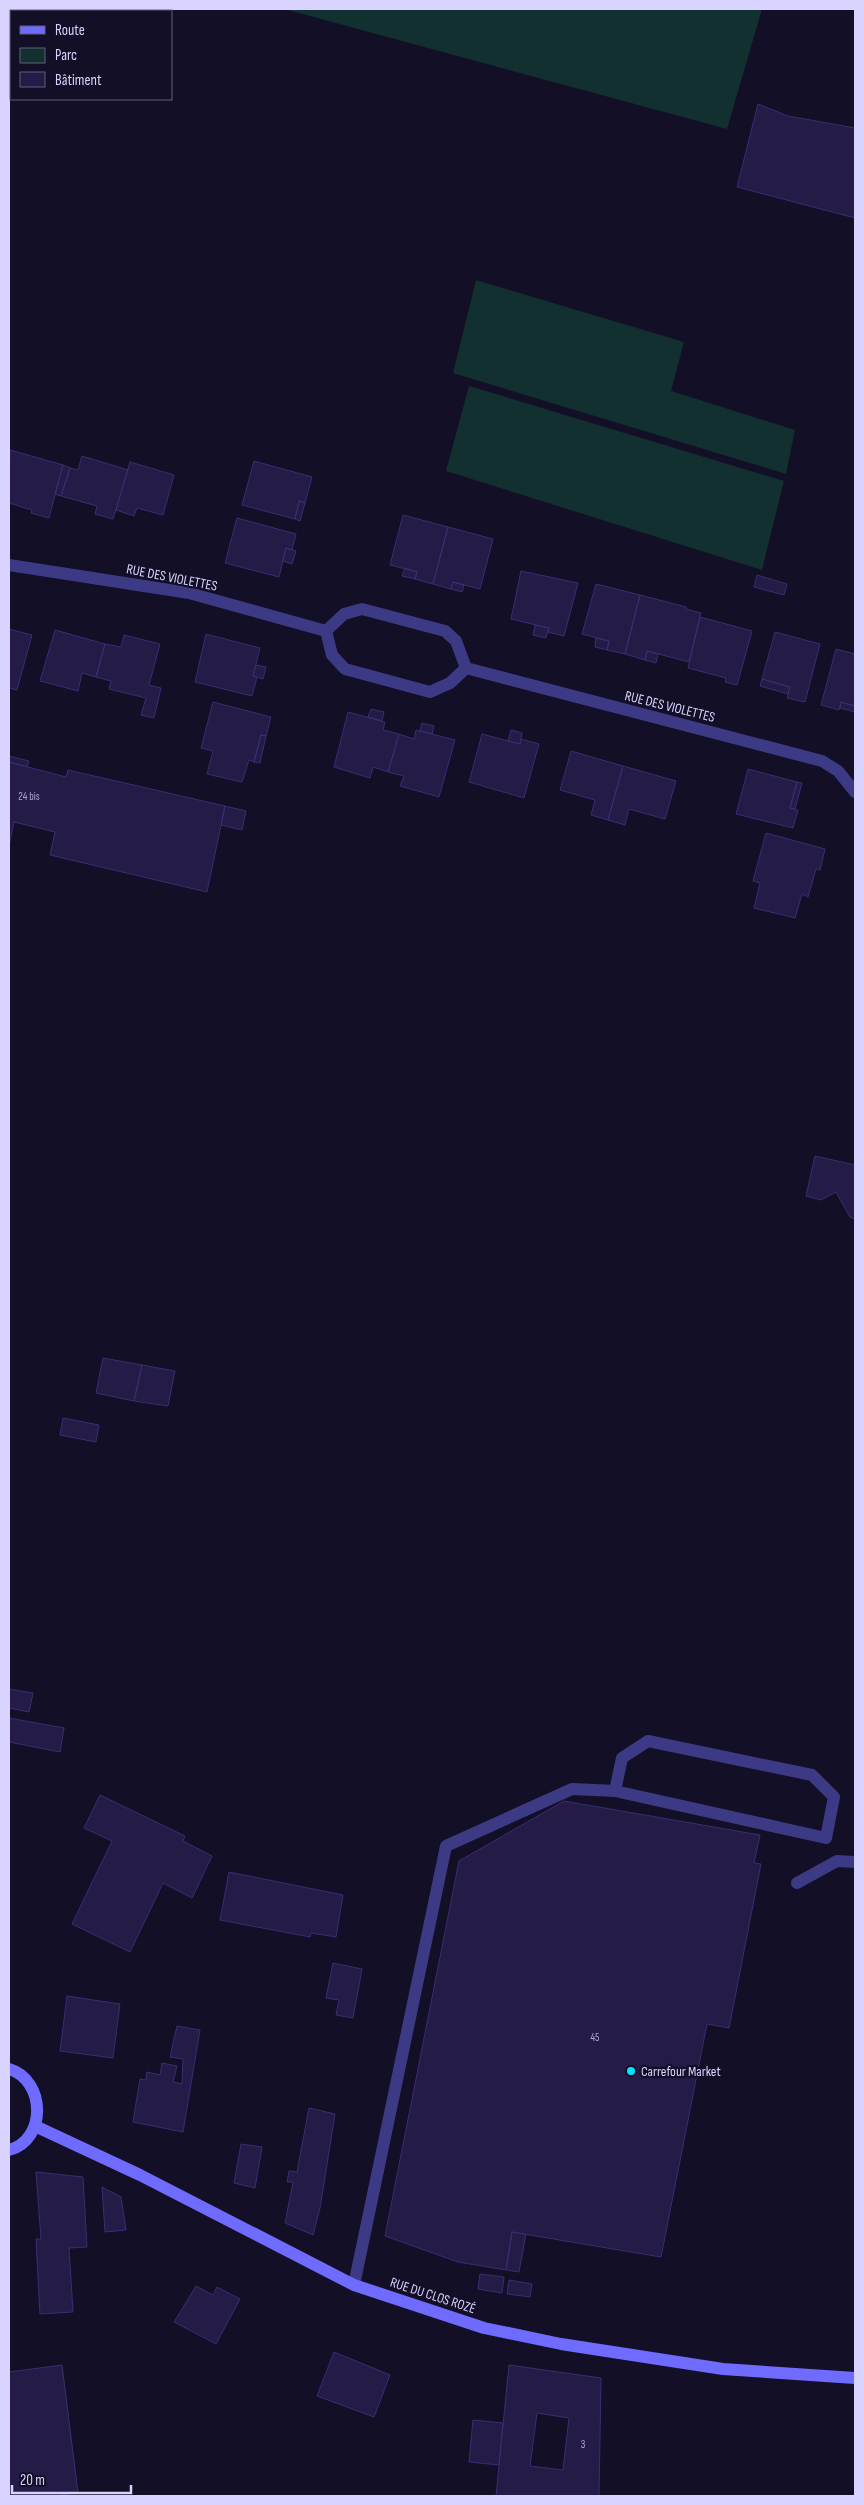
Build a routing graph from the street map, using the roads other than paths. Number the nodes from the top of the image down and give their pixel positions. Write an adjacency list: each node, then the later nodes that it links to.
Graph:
1 (9, 565): 2 (street, RUE DES VIOLETTES)
2 (326, 631): 3 (street); 3 (street)
3 (466, 668): 4 (street, RUE DES VIOLETTES)
4 (855, 792)
5 (615, 1791): 5 (street); 11 (street)
6 (855, 1862): 7 (street)
7 (797, 1883)
8 (9, 2069): 9 (street)
9 (35, 2126): 10 (street); 11 (street, RUE DU CLOS ROZÉ)
10 (9, 2150)
11 (354, 2285): 12 (street, RUE DU CLOS ROZÉ)
12 (855, 2378)

